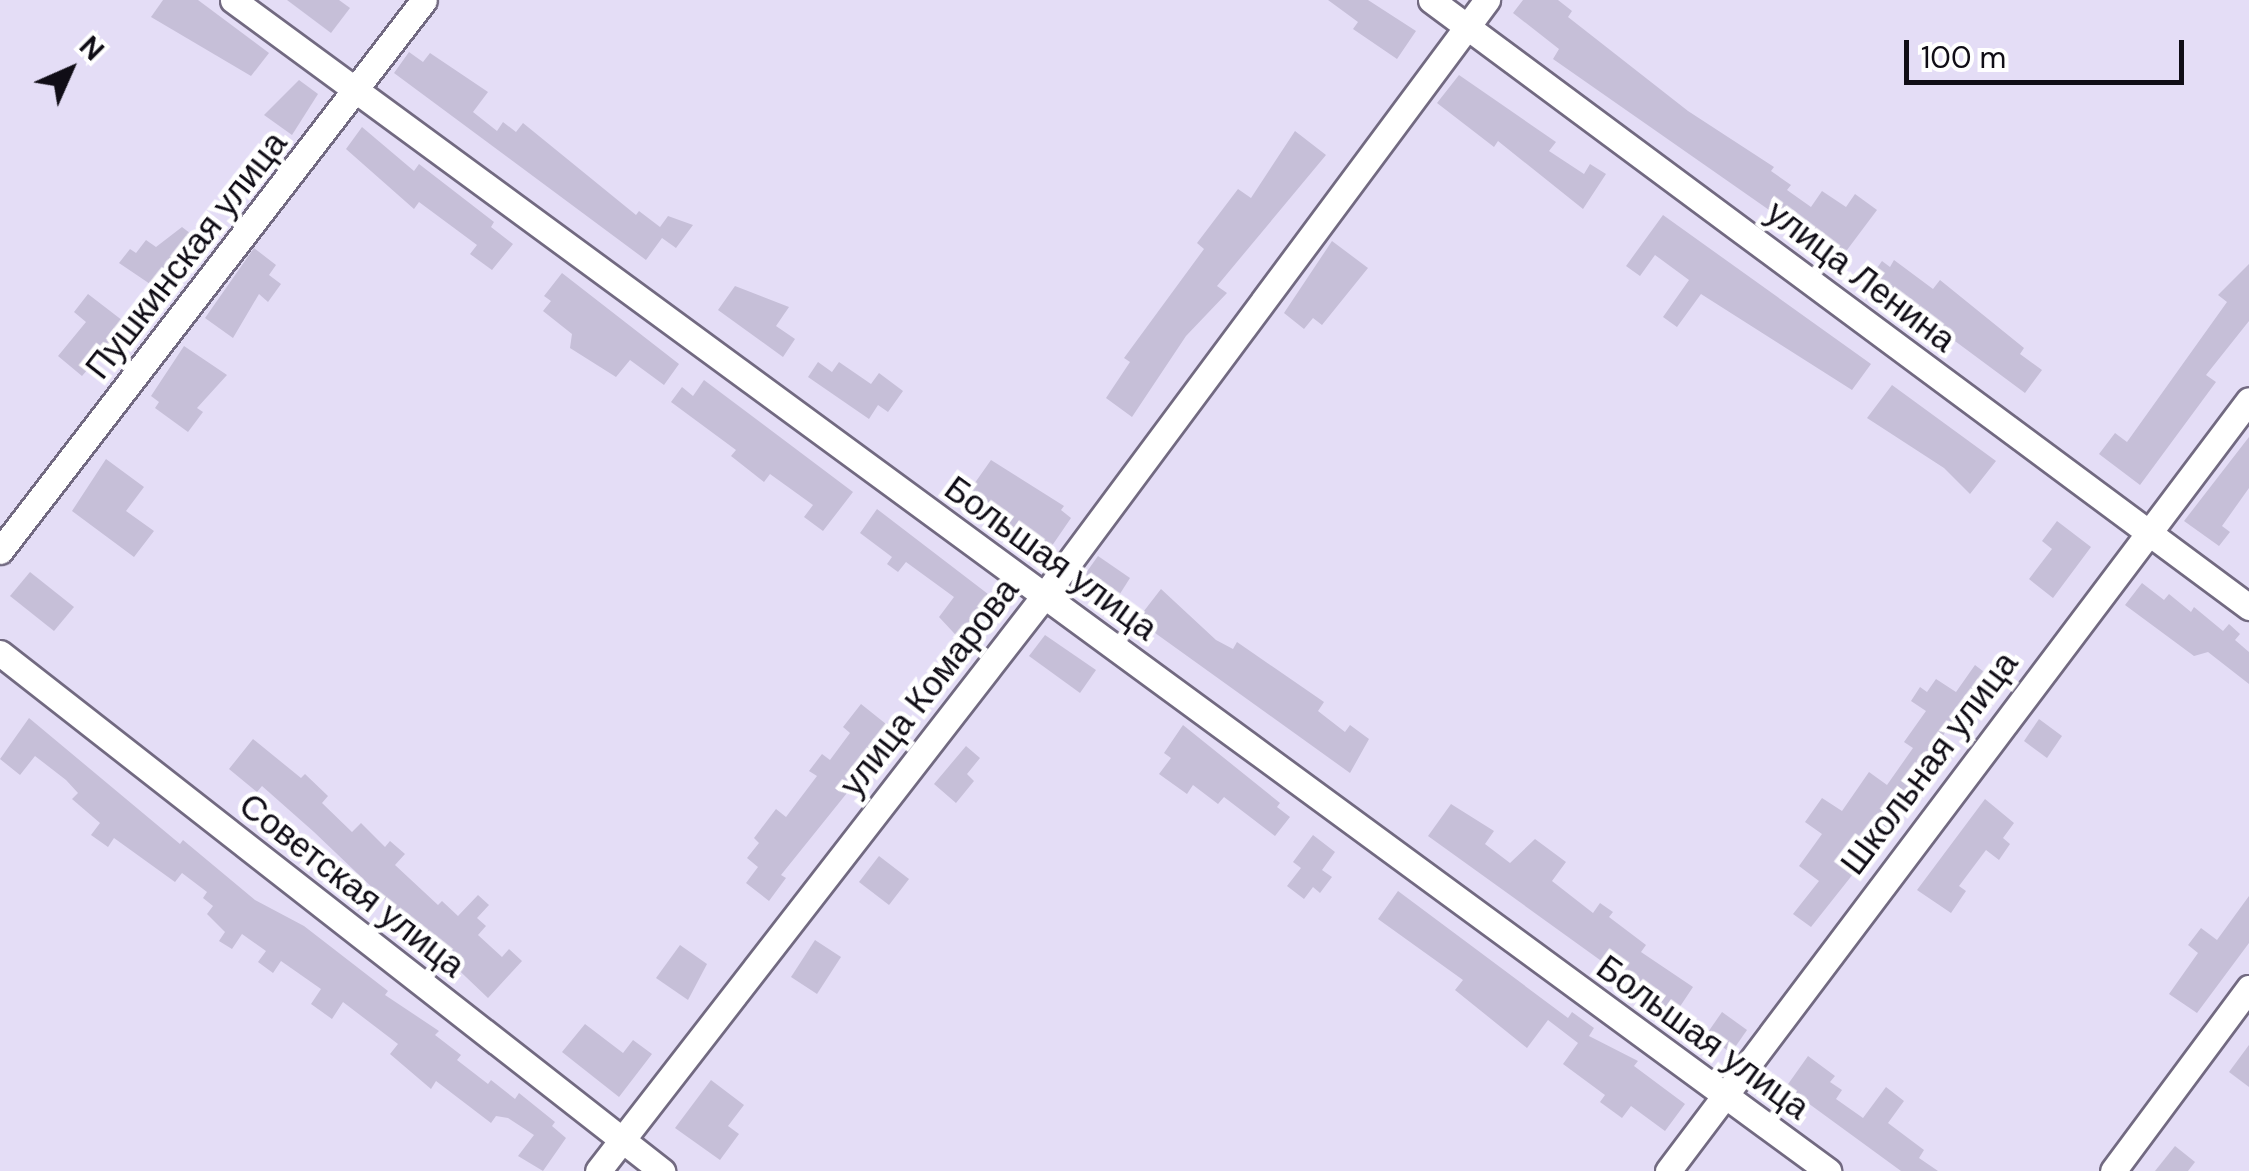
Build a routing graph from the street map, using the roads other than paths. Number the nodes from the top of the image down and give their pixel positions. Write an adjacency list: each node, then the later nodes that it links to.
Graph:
1 (234, 0): 6 (street, Большая улица)
2 (424, 0): 6 (street, Пушкинская улица)
3 (1432, 0): 5 (street, улица Ленина)
4 (1487, 0): 5 (street, улица Комарова)
5 (1468, 26): 8 (street, улица Ленина); 10 (street, улица Комарова)
6 (357, 90): 9 (street, Пушкинская улица); 10 (street, Большая улица)
7 (2249, 400): 8 (street, Школьная улица)
8 (2146, 533): 11 (street, улица Ленина); 14 (street, Школьная улица)
9 (0, 551)
10 (1044, 596): 14 (street, Большая улица); 15 (street, улица Комарова)
11 (2249, 607)
12 (0, 653): 15 (street, Советская улица)
13 (2249, 988): 20 (street)
14 (1723, 1096): 18 (street, Школьная улица); 19 (street, Большая улица)
15 (620, 1140): 16 (street, улица Комарова); 17 (street, Советская улица)
16 (598, 1171)
17 (662, 1171)
18 (1668, 1171)
19 (1828, 1171)
20 (2114, 1171)

